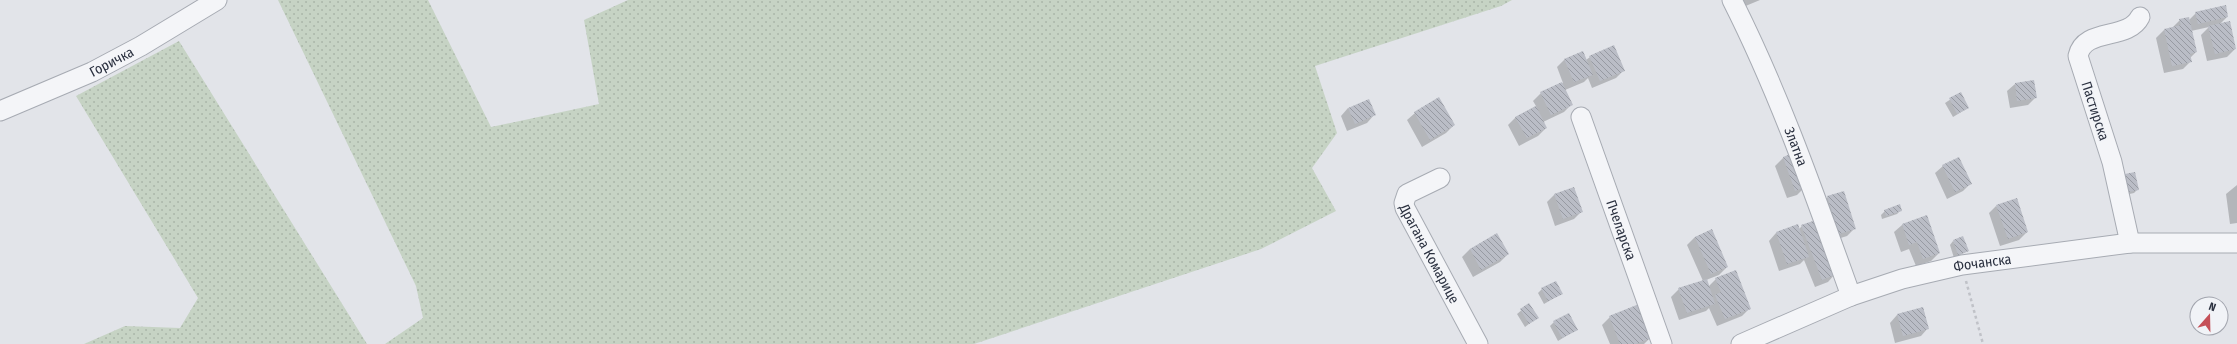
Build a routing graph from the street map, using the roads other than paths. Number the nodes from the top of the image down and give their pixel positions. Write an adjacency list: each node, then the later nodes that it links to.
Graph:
1 (216, 0): 4 (street, Горичка)
2 (1732, 0): 9 (street, Златна)
3 (2140, 17): 7 (street, Пастирска)
4 (0, 111)
5 (1581, 117): 11 (street, Пчеларска)
6 (1440, 178): 10 (street, Драгана Комарице)
7 (2130, 243): 8 (street, Фочанска); 9 (street, Фочанска)
8 (2237, 243)
9 (1851, 296): 12 (street, Фочанска)
10 (1478, 344)
11 (1662, 344)
12 (1741, 344)

